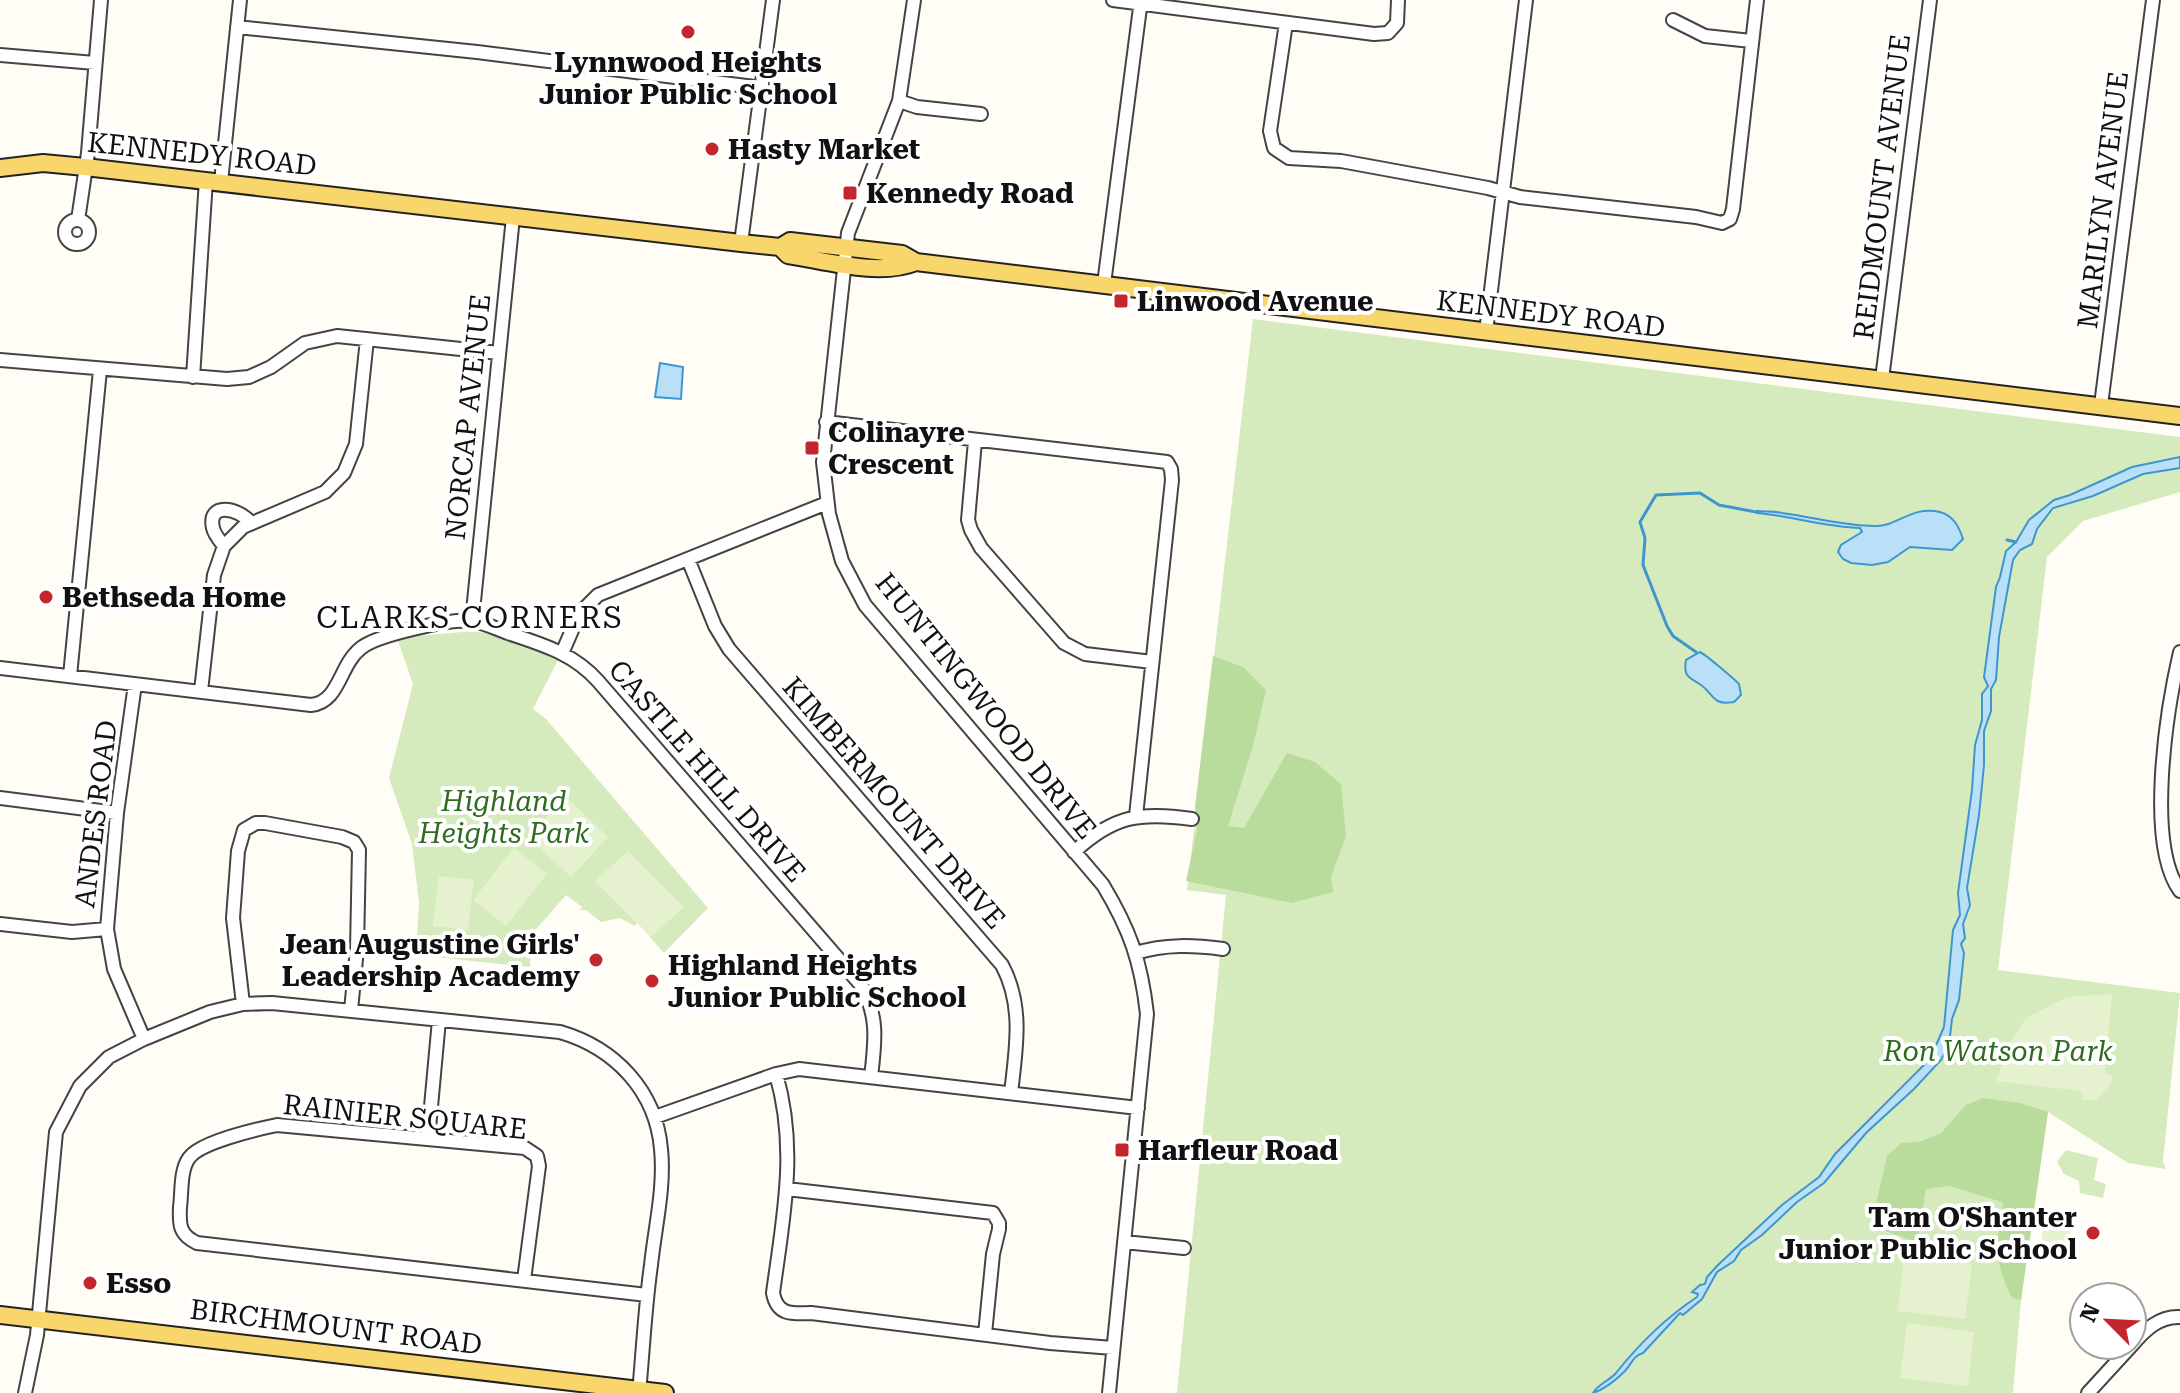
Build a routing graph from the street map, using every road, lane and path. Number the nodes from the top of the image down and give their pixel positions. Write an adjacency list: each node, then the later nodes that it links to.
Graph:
1 (101, 0): 17 (street)
2 (240, 0): 14 (street)
3 (773, 0): 18 (street)
4 (914, 0): 19 (street, HUNTINGWOOD DRIVE)
5 (1113, 0): 11 (street)
6 (1398, 0): 13 (street)
7 (1526, 0): 24 (street)
8 (1757, 0): 15 (street)
9 (1930, 0): 36 (street, REIDMOUNT AVENUE)
10 (2153, 0): 37 (street, MARILYN AVENUE)
11 (1141, 2): 13 (street); 29 (street)
12 (1673, 20): 15 (street)
13 (1286, 23): 24 (street)
14 (237, 27): 18 (street); 23 (street)
15 (1751, 41): 24 (street)
16 (0, 55): 17 (street)
17 (95, 63): 21 (street)
18 (762, 88): 27 (street)
19 (899, 101): 20 (street); 28 (street, HUNTINGWOOD DRIVE)
20 (981, 114)
21 (85, 167): 22 (main road, KENNEDY ROAD); 23 (main road, KENNEDY ROAD); 26 (street)
22 (0, 168)
23 (214, 181): 25 (main road, KENNEDY ROAD); 35 (street)
24 (1504, 192): 30 (street)
25 (513, 217): 27 (main road, KENNEDY ROAD); 32 (street, NORCAP AVENUE)
26 (78, 220)
27 (741, 243): 28 (main road, KENNEDY ROAD)
28 (845, 256): 29 (main road, KENNEDY ROAD); 39 (street, HUNTINGWOOD DRIVE)
29 (1104, 284): 30 (main road, KENNEDY ROAD)
30 (1486, 332): 36 (main road, KENNEDY ROAD)
31 (367, 339): 32 (street); 35 (street); 42 (street)
32 (499, 353): 45 (street, NORCAP AVENUE)
33 (0, 360): 34 (street)
34 (100, 370): 35 (street); 50 (street)
35 (193, 377)
36 (1882, 379): 37 (main road, KENNEDY ROAD)
37 (2101, 405): 38 (main road, KENNEDY ROAD)
38 (2180, 416)
39 (826, 422): 40 (street); 41 (street, HUNTINGWOOD DRIVE)
40 (975, 441): 48 (street); 48 (street)
41 (827, 503): 44 (street); 57 (street, HUNTINGWOOD DRIVE)
42 (251, 523): 43 (street); 43 (street)
43 (224, 546): 52 (street)
44 (688, 559): 46 (street); 69 (street, KIMBERMOUNT DRIVE)
45 (472, 621): 46 (street, CASTLE HILL DRIVE); 52 (street, CASTLE HILL DRIVE)
46 (563, 651): 68 (street, CASTLE HILL DRIVE)
47 (2180, 652): 58 (street)
48 (1152, 662): 55 (street)
49 (0, 668): 50 (street, CASTLE HILL DRIVE)
50 (70, 676): 51 (street, CASTLE HILL DRIVE)
51 (135, 684): 52 (street, CASTLE HILL DRIVE); 54 (street, ANDES ROAD)
52 (201, 691)
53 (0, 798): 54 (street)
54 (117, 813): 60 (street, ANDES ROAD)
55 (1136, 816): 56 (street); 57 (street)
56 (1192, 819)
57 (1074, 852): 62 (street, HUNTINGWOOD DRIVE)
58 (2180, 891)
59 (0, 924): 60 (street)
60 (107, 929): 66 (street, ANDES ROAD)
61 (1223, 949): 62 (street)
62 (1136, 953): 70 (street, HUNTINGWOOD DRIVE)
63 (243, 1004): 64 (street); 64 (street); 66 (street)
64 (351, 1010): 65 (street)
65 (439, 1020): 71 (street); 72 (street)
66 (144, 1039): 80 (street)
67 (776, 1074): 68 (street); 71 (street); 73 (street)
68 (871, 1077): 69 (street)
69 (1011, 1093): 70 (street)
70 (1138, 1108): 74 (street, HUNTINGWOOD DRIVE)
71 (655, 1117): 77 (street)
72 (428, 1139): 76 (street, RAINIER SQUARE); 76 (street, RAINIER SQUARE)
73 (787, 1189): 82 (street); 82 (street)
74 (1124, 1242): 75 (street); 83 (street, HUNTINGWOOD DRIVE)
75 (1184, 1248)
76 (524, 1280): 77 (street, RAINIER SQUARE)
77 (647, 1295): 85 (street)
78 (0, 1315): 80 (main road, BIRCHMOUNT ROAD)
79 (2180, 1317): 81 (street)
80 (38, 1320): 85 (main road, BIRCHMOUNT ROAD); 86 (street)
81 (2148, 1329)
82 (985, 1334): 83 (street)
83 (1113, 1348): 88 (street, HUNTINGWOOD DRIVE)
84 (2117, 1361): 89 (street)
85 (639, 1392): 87 (main road, BIRCHMOUNT ROAD)
86 (25, 1393)
87 (665, 1393)
88 (1109, 1393)
89 (2088, 1393)

